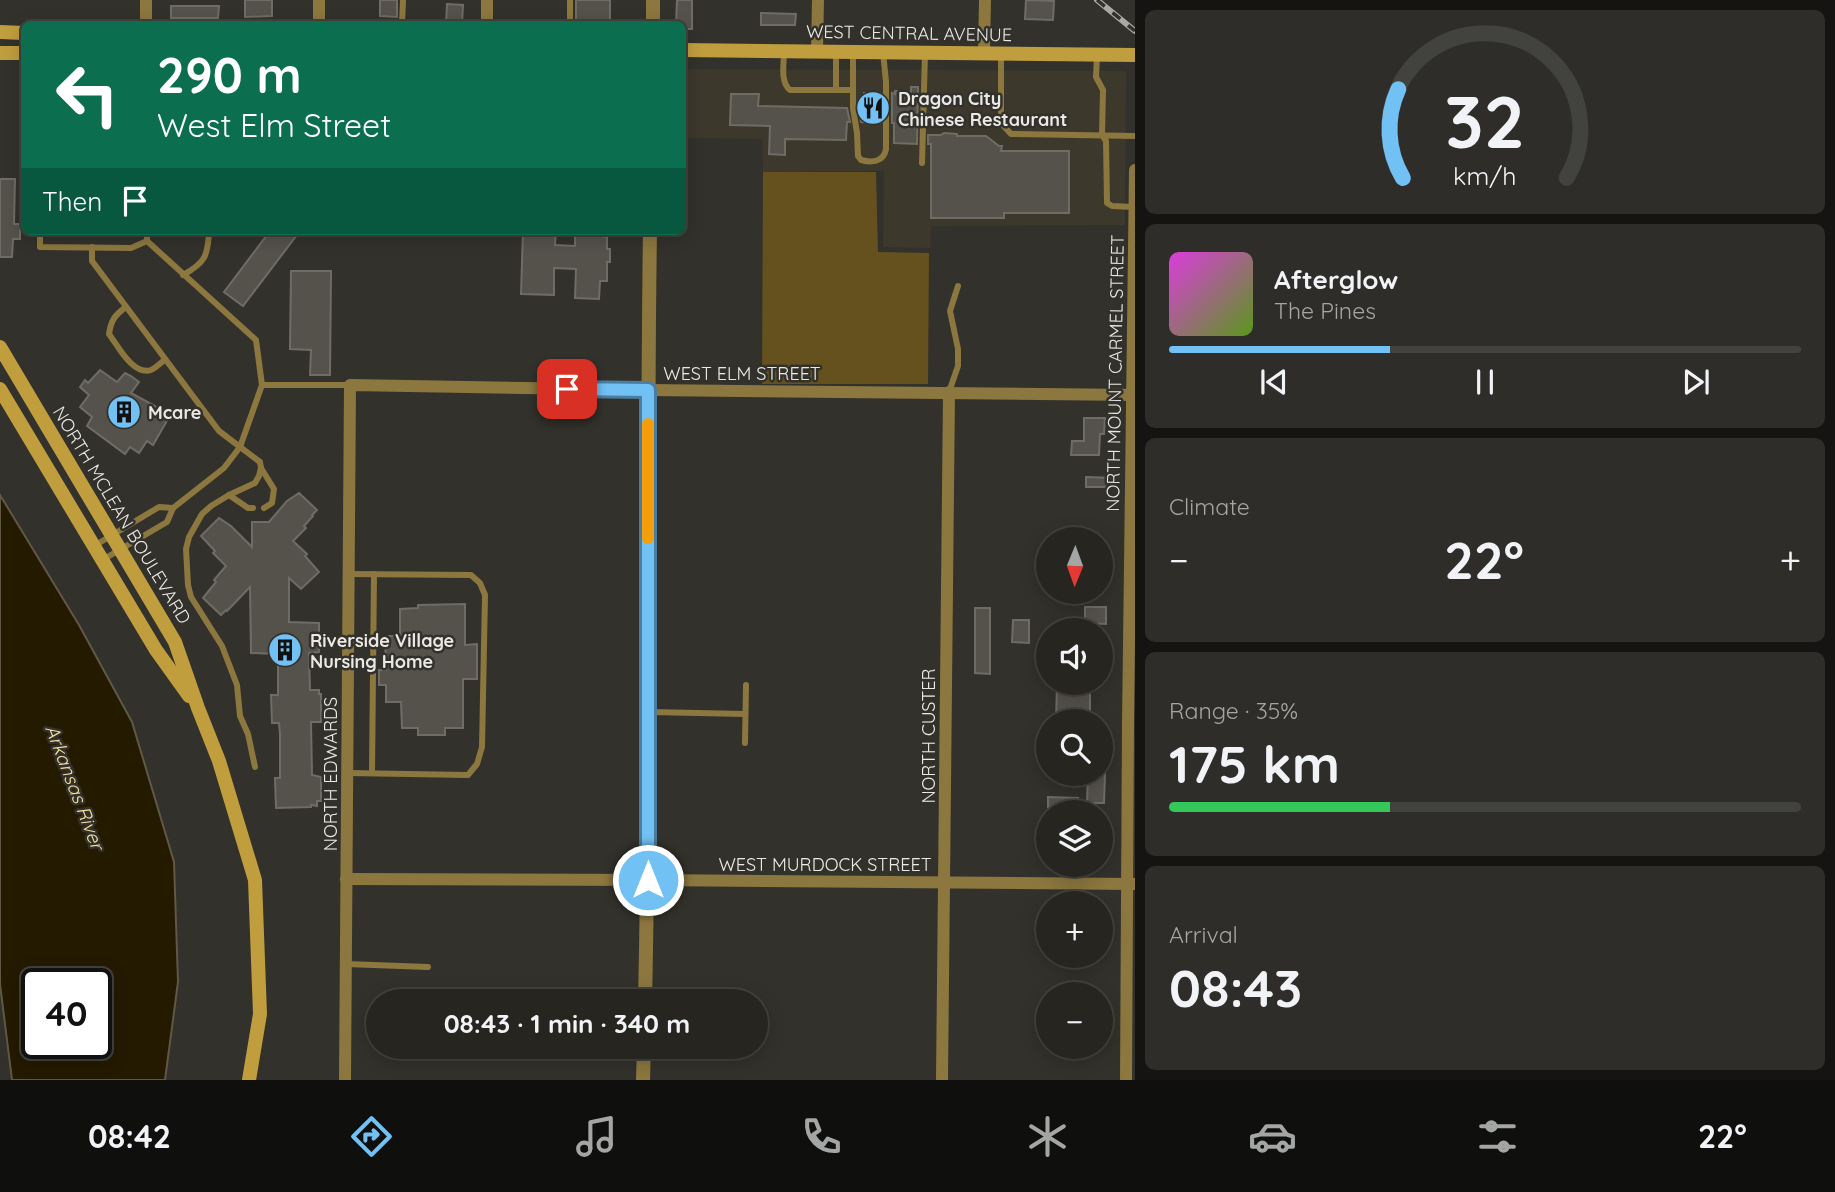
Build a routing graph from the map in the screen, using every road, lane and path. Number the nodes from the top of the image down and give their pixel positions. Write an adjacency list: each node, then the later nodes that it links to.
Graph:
1 (146, 0): 9 (street)
2 (319, 0): 10 (street)
3 (402, 0): 11 (lane)
4 (487, 0): 12 (street)
5 (570, 0): 13 (lane)
6 (653, 0): 14 (street)
7 (818, 0): 19 (street)
8 (985, 0): 26 (street)
9 (146, 21)
10 (319, 21)
11 (402, 21)
12 (487, 21)
13 (569, 21)
14 (653, 21)
15 (0, 32): 16 (main road)
16 (21, 33)
17 (686, 50): 18 (main road, WEST CENTRAL AVENUE)
18 (784, 51): 19 (main road, WEST CENTRAL AVENUE); 30 (lane)
19 (817, 52): 20 (main road, WEST CENTRAL AVENUE)
20 (836, 52): 21 (main road, WEST CENTRAL AVENUE); 30 (lane)
21 (853, 52): 22 (main road, WEST CENTRAL AVENUE); 31 (lane)
22 (883, 52): 25 (main road, WEST CENTRAL AVENUE); 31 (lane)
23 (0, 53): 24 (main road)
24 (21, 53)
25 (925, 53): 26 (main road, WEST CENTRAL AVENUE); 34 (lane)
26 (985, 54): 27 (main road, WEST CENTRAL AVENUE)
27 (1001, 54): 28 (main road, WEST CENTRAL AVENUE); 32 (lane)
28 (1097, 54): 29 (main road, WEST CENTRAL AVENUE); 32 (lane)
29 (1135, 55)
30 (836, 90): 31 (lane)
31 (853, 90)
32 (1102, 135): 33 (lane); 37 (lane)
33 (1135, 136)
34 (922, 163)
35 (1135, 170): 36 (street, NORTH MOUNT CARMEL STREET)
36 (1135, 185): 37 (street, NORTH MOUNT CARMEL STREET)
37 (1135, 207): 54 (street, NORTH MOUNT CARMEL STREET)
38 (40, 235): 43 (lane)
39 (147, 235): 42 (lane)
40 (209, 235): 44 (lane)
41 (650, 235): 52 (street)
42 (147, 241): 43 (lane); 44 (lane)
43 (92, 247): 46 (lane)
44 (183, 275): 49 (lane)
45 (958, 286): 53 (lane)
46 (126, 307): 48 (lane); 48 (lane)
47 (0, 348): 61 (main road, NORTH MCLEAN BOULEVARD)
48 (165, 360): 55 (lane)
49 (262, 384): 50 (lane); 55 (lane)
50 (350, 385): 52 (street, WEST ELM STREET); 65 (street, NORTH EDWARDS)
51 (0, 389): 62 (main road, NORTH MCLEAN BOULEVARD)
52 (648, 390): 53 (street, WEST ELM STREET); 69 (street)
53 (948, 392): 54 (street, WEST ELM STREET); 77 (street, NORTH CUSTER)
54 (1134, 395): 78 (street, NORTH MOUNT CARMEL STREET)
55 (240, 447): 56 (lane); 58 (lane)
56 (261, 468): 57 (lane); 60 (lane)
57 (229, 495): 59 (lane); 72 (lane)
58 (173, 508): 61 (lane); 63 (lane)
59 (253, 508)
60 (264, 508)
61 (113, 535): 62 (lane); 63 (main road, NORTH MCLEAN BOULEVARD)
62 (94, 546): 64 (main road, NORTH MCLEAN BOULEVARD)
63 (121, 549): 64 (lane); 68 (main road, NORTH MCLEAN BOULEVARD)
64 (102, 560): 68 (main road, NORTH MCLEAN BOULEVARD)
65 (348, 574): 66 (lane); 73 (street, NORTH EDWARDS)
66 (374, 574): 74 (lane); 74 (lane)
67 (746, 685): 70 (lane)
68 (198, 708): 83 (main road, NORTH MCLEAN BOULEVARD)
69 (648, 712): 70 (lane); 76 (street)
70 (745, 715): 71 (lane)
71 (745, 743)
72 (255, 767)
73 (347, 773): 74 (lane); 75 (street, NORTH EDWARDS)
74 (372, 773)
75 (346, 879): 76 (street, WEST MURDOCK STREET); 79 (street, NORTH EDWARDS)
76 (648, 880): 77 (street, WEST MURDOCK STREET); 81 (street)
77 (945, 882): 78 (street, WEST MURDOCK STREET); 86 (street, NORTH CUSTER)
78 (1131, 884): 87 (street, NORTH MOUNT CARMEL STREET)
79 (346, 964): 80 (lane); 84 (street, NORTH EDWARDS)
80 (428, 967)
81 (645, 989)
82 (644, 1059): 85 (street)
83 (249, 1080)
84 (345, 1080)
85 (643, 1080)
86 (942, 1080)
87 (1126, 1080)

